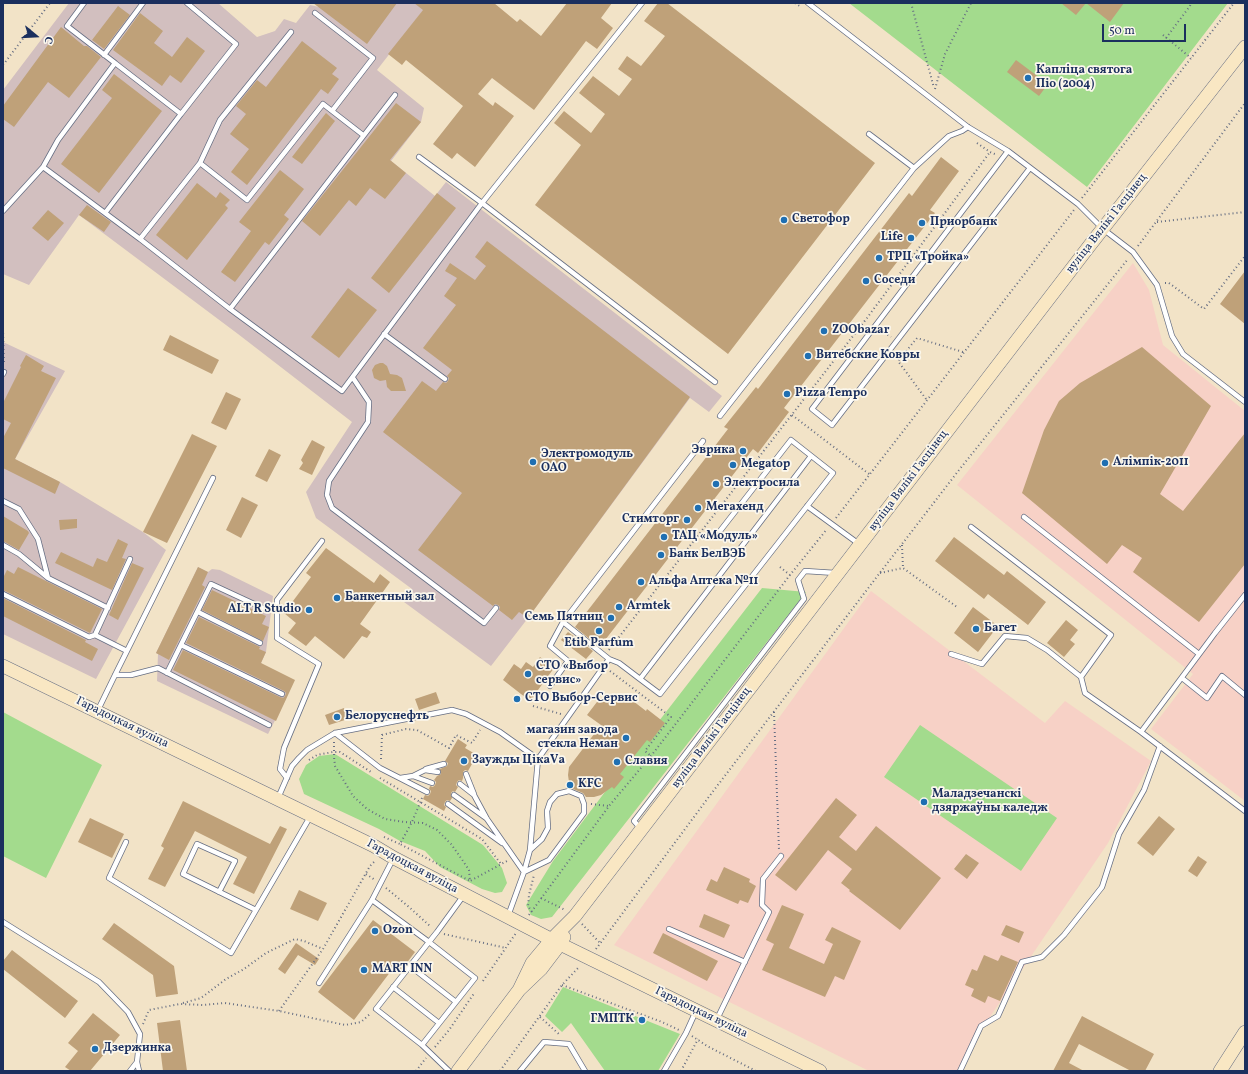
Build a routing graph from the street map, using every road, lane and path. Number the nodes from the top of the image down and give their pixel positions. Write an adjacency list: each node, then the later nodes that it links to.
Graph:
1 (50, 3): 19 (path)
2 (84, 3): 16 (lane)
3 (143, 3): 16 (lane)
4 (187, 3): 25 (lane)
5 (642, 3): 36 (lane)
6 (808, 3): 26 (lane)
7 (911, 3): 8 (path)
8 (971, 3)
9 (1191, 3): 14 (path)
10 (1234, 3): 17 (path)
11 (315, 13): 23 (lane)
12 (291, 32): 32 (lane)
13 (1163, 35): 14 (path)
14 (1166, 38): 17 (path)
15 (1245, 47): 42 (main road, вуліца Вялікі Гасцінец)
16 (104, 55): 18 (lane)
17 (1191, 58): 37 (path)
18 (115, 63): 25 (lane); 33 (lane)
19 (3, 65)
20 (395, 95): 28 (lane)
21 (1245, 103): 22 (path)
22 (1241, 108): 24 (path); 41 (path)
23 (332, 111): 28 (lane); 32 (lane)
24 (1245, 111)
25 (181, 114): 40 (lane)
26 (968, 127): 29 (lane); 34 (lane)
27 (869, 134): 34 (lane)
28 (363, 135): 47 (lane)
29 (1008, 151): 35 (lane); 49 (lane)
30 (990, 152): 48 (path)
31 (419, 157): 36 (lane)
32 (200, 163): 43 (lane)
33 (43, 166): 38 (lane); 40 (lane)
34 (914, 168): 62 (lane)
35 (1030, 168): 37 (lane); 52 (lane)
36 (482, 203): 51 (lane); 58 (lane)
37 (1078, 204): 42 (lane); 54 (path)
38 (3, 211)
39 (1245, 212): 41 (path)
40 (105, 214): 43 (lane)
41 (1156, 222): 44 (path)
42 (1103, 229): 44 (lane); 76 (main road, вуліца Вялікі Гасцінец)
43 (140, 239): 47 (lane)
44 (1133, 252): 46 (lane); 74 (path)
45 (1245, 256): 46 (path)
46 (1157, 285): 60 (lane)
47 (230, 309): 56 (lane)
48 (867, 318): 49 (path); 61 (path)
49 (876, 325): 52 (path); 52 (lane)
50 (3, 329): 55 (path)
51 (384, 334): 56 (lane); 57 (lane)
52 (897, 341): 53 (path)
53 (907, 350): 54 (path); 59 (path)
54 (963, 352): 59 (path)
55 (4, 373)
56 (353, 378): 88 (lane)
57 (445, 379)
58 (715, 382)
59 (926, 399): 65 (path)
60 (1245, 402)
61 (792, 414): 65 (path); 98 (path)
62 (720, 416)
63 (703, 440): 91 (lane)
64 (811, 456): 68 (lane); 72 (lane); 106 (lane)
65 (869, 474): 70 (path)
66 (213, 478): 95 (lane)
67 (3, 501): 83 (lane)
68 (807, 506): 70 (lane); 106 (lane)
69 (1024, 517): 97 (lane)
70 (831, 524): 76 (lane); 82 (path)
71 (971, 528): 104 (lane)
72 (720, 531)
73 (322, 541): 129 (lane)
74 (902, 544): 79 (path); 81 (path)
75 (3, 545): 83 (lane)
76 (860, 545): 80 (main road, вуліца Вялікі Гасцінец)
77 (130, 559): 87 (lane)
78 (780, 567): 82 (path)
79 (903, 568): 81 (path); 86 (path)
80 (838, 573): 145 (main road, вуліца Вялікі Гасцінец); 145 (lane)
81 (879, 574): 111 (path)
82 (790, 575): 120 (path)
83 (48, 578): 87 (lane)
84 (3, 594): 92 (lane)
85 (1245, 596): 97 (lane)
86 (957, 607)
87 (108, 608): 92 (lane)
88 (496, 608)
89 (265, 609): 90 (lane)
90 (198, 612): 93 (lane); 94 (lane)
91 (563, 622): 98 (lane); 107 (lane)
92 (95, 635): 95 (lane)
93 (260, 643)
94 (181, 645): 102 (lane); 108 (lane)
95 (126, 651): 103 (lane)
96 (951, 654): 104 (lane)
97 (1199, 654): 105 (lane)
98 (604, 656): 99 (lane)
99 (609, 659): 106 (lane); 121 (lane)
100 (3, 666): 112 (main road, Гарадоцкая вуліца)
101 (606, 668): 120 (path)
102 (167, 673): 103 (lane); 115 (lane)
103 (115, 675): 112 (lane)
104 (1081, 677): 116 (lane)
105 (1182, 678): 109 (lane); 116 (lane)
106 (640, 679)
107 (550, 686)
108 (282, 694)
109 (1245, 695)
110 (533, 706): 113 (path)
111 (774, 711): 150 (path); 172 (path)
112 (98, 712): 136 (main road, Гарадоцкая вуліца)
113 (557, 720)
114 (484, 723): 117 (lane); 121 (lane); 124 (path)
115 (269, 724)
116 (1141, 732): 118 (lane)
117 (335, 733): 119 (path); 124 (lane); 129 (lane)
118 (1160, 746): 141 (lane); 211 (lane)
119 (333, 752): 122 (path); 137 (path); 144 (path)
120 (651, 756): 140 (path)
121 (538, 758): 148 (lane)
122 (304, 763)
123 (444, 764): 125 (lane)
124 (380, 768): 130 (lane)
125 (425, 770): 126 (lane); 128 (lane)
126 (438, 772)
127 (466, 774): 135 (lane)
128 (412, 776): 130 (lane); 131 (lane)
129 (287, 778): 136 (lane)
130 (399, 778): 133 (lane)
131 (432, 783)
132 (460, 784): 135 (lane)
133 (426, 791): 137 (path)
134 (454, 795): 143 (lane)
135 (474, 795): 143 (lane)
136 (278, 798): 142 (main road, Гарадоцкая вуліца)
137 (420, 803): 144 (path); 152 (path)
138 (448, 804): 147 (lane)
139 (584, 804): 140 (path); 148 (lane); 153 (lane)
140 (609, 806): 160 (path)
141 (1245, 811)
142 (311, 816): 149 (main road, Гарадоцкая вуліца); 162 (lane)
143 (487, 819): 147 (lane)
144 (412, 822): 156 (path); 156 (path)
145 (641, 830): 165 (main road, вуліца Вялікі Гасцінец)
146 (126, 842): 162 (lane)
147 (507, 846): 151 (lane)
148 (530, 850): 154 (lane)
149 (390, 855): 155 (path); 157 (lane); 159 (main road, Гарадоцкая вуліца)
150 (781, 856): 176 (lane)
151 (514, 858): 152 (path); 154 (lane)
152 (501, 864): 156 (path)
153 (536, 866): 154 (lane); 163 (path)
154 (524, 872): 164 (lane)
155 (366, 874): 157 (path); 174 (path)
156 (470, 881)
157 (381, 884): 161 (lane); 169 (path)
158 (220, 892): 158 (lane); 162 (lane)
159 (465, 894): 164 (main road, Гарадоцкая вуліца); 169 (lane)
160 (541, 898): 163 (path); 165 (path)
161 (372, 900): 170 (lane); 178 (lane)
162 (256, 910)
163 (532, 912): 167 (path)
164 (508, 916): 167 (main road, Гарадоцкая вуліца)
165 (575, 917): 171 (main road, вуліца Вялікі Гасцінец); 172 (path)
166 (3, 922): 193 (lane)
167 (523, 924): 171 (main road, Гарадоцкая вуліца); 173 (path)
168 (669, 929): 176 (lane)
169 (437, 932): 170 (lane); 173 (path)
170 (429, 942): 177 (lane); 183 (lane)
171 (556, 942): 175 (main road, Гарадоцкая вуліца); 203 (main road, вуліца Вялікі Гасцінец)
172 (600, 943): 175 (path)
173 (506, 948): 179 (path)
174 (322, 949): 184 (path); 186 (path)
175 (588, 958): 180 (path); 187 (main road, Гарадоцкая вуліца)
176 (745, 962): 189 (lane)
177 (410, 966): 181 (lane); 183 (lane)
178 (319, 983)
179 (480, 984)
180 (562, 985): 188 (path); 192 (path)
181 (393, 987): 185 (lane); 190 (lane)
182 (476, 991): 197 (path)
183 (456, 1002): 190 (lane)
184 (180, 1004): 186 (path); 193 (path)
185 (376, 1009): 186 (path); 196 (lane)
186 (279, 1011)
187 (696, 1011): 189 (main road, Гарадоцкая вуліца); 192 (lane)
188 (540, 1017): 195 (path); 204 (path)
189 (716, 1021): 210 (main road, Гарадоцкая вуліца)
190 (439, 1023): 196 (lane)
191 (1245, 1032): 212 (main road)
192 (686, 1033): 194 (path); 207 (lane)
193 (140, 1034): 198 (lane)
194 (698, 1039): 208 (path); 209 (path)
195 (569, 1044): 205 (lane); 206 (lane)
196 (422, 1045): 197 (lane)
197 (430, 1053): 201 (path); 202 (lane)
198 (137, 1062): 199 (lane); 200 (lane)
199 (130, 1071)
200 (139, 1071)
201 (416, 1071)
202 (449, 1071)
203 (458, 1071)
204 (500, 1071)
205 (520, 1071)
206 (585, 1071)
207 (664, 1071)
208 (681, 1071)
209 (756, 1071)
210 (820, 1071)
211 (960, 1071)
212 (1220, 1071)

